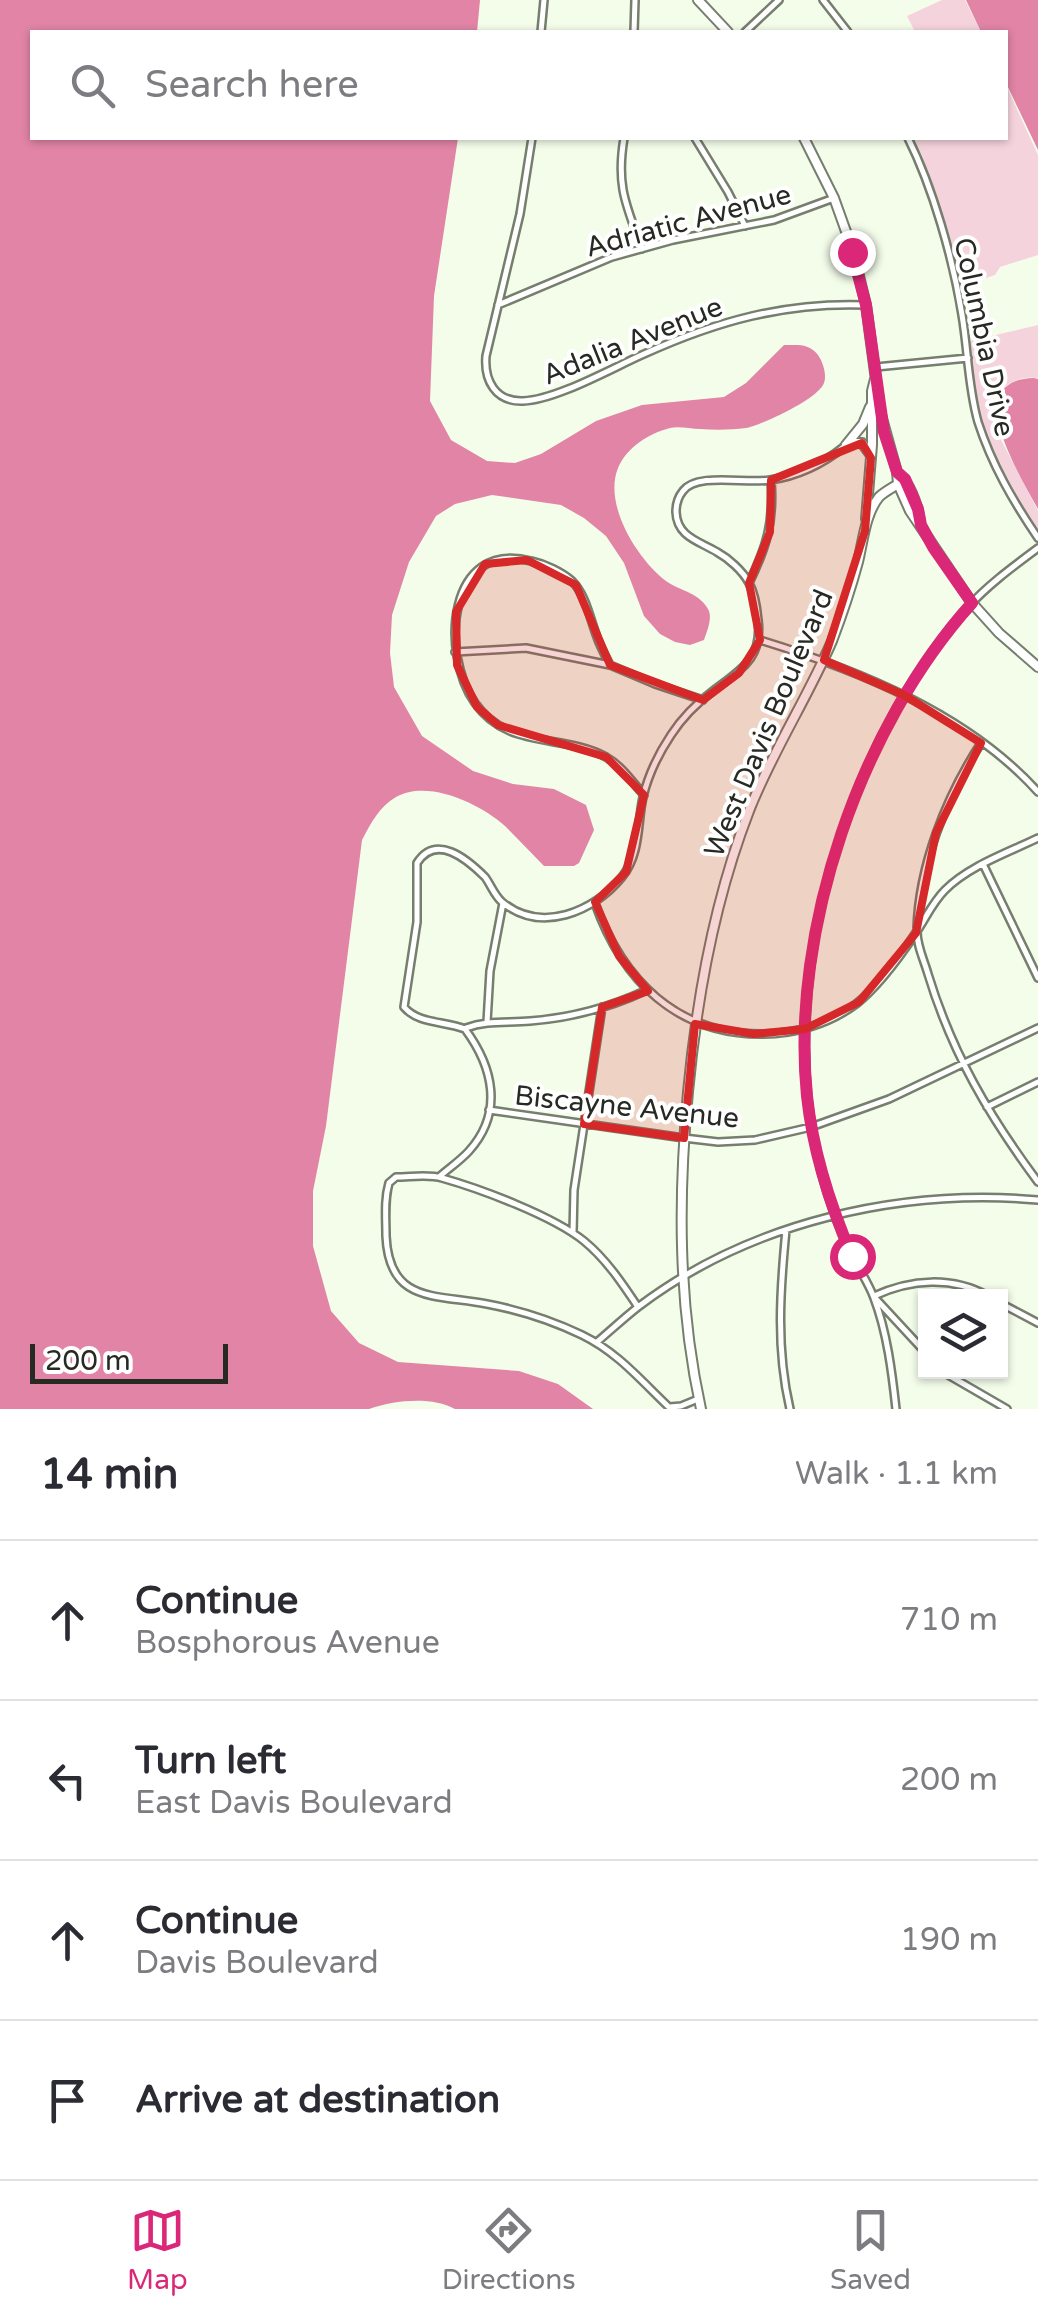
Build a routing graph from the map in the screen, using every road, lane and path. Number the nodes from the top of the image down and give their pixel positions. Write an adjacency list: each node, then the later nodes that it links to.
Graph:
1 (544, 0): 6 (street)
2 (635, 0): 7 (street)
3 (698, 0): 8 (street)
4 (779, 0): 9 (street)
5 (823, 0): 10 (street)
6 (541, 30)
7 (634, 30)
8 (726, 30)
9 (747, 30)
10 (846, 30)
11 (532, 140): 19 (street, Adalia Avenue)
12 (624, 140): 18 (street)
13 (695, 140): 17 (street)
14 (805, 140): 16 (street)
15 (909, 140): 21 (street, Columbia Drive)
16 (834, 198): 17 (street, Adriatic Avenue); 20 (street)
17 (746, 227): 18 (street, Adriatic Avenue)
18 (642, 249): 19 (street, Adriatic Avenue)
19 (498, 305): 20 (street, Adalia Avenue)
20 (866, 305): 22 (street)
21 (968, 358): 22 (street); 31 (street, Columbia Drive)
22 (876, 371): 23 (street, West Davis Boulevard); 26 (street)
23 (872, 402): 24 (street); 25 (street, West Davis Boulevard)
24 (846, 445): 25 (street); 27 (street)
25 (871, 458): 30 (street, West Davis Boulevard)
26 (897, 472): 28 (street); 29 (street)
27 (770, 480): 33 (street); 33 (street)
28 (898, 484): 29 (street); 30 (street, West Davis Boulevard)
29 (921, 525): 34 (street)
30 (865, 532): 37 (street, West Davis Boulevard)
31 (1038, 538)
32 (1038, 548): 34 (street)
33 (749, 583): 35 (street)
34 (972, 603): 39 (street); 40 (street)
35 (760, 640): 37 (street); 41 (street)
36 (455, 652): 38 (street); 38 (street); 44 (street)
37 (823, 660): 40 (street); 54 (street, West Davis Boulevard)
38 (610, 664): 41 (street)
39 (1038, 667)
40 (904, 695): 42 (street); 57 (street)
41 (703, 700): 44 (street)
42 (981, 743): 43 (street); 49 (street)
43 (1038, 792)
44 (644, 795): 47 (street)
45 (1038, 838): 46 (street)
46 (983, 864): 49 (street); 50 (street)
47 (594, 902): 48 (street); 51 (street)
48 (503, 903): 53 (street); 56 (street)
49 (916, 933): 57 (street); 58 (street)
50 (1038, 978)
51 (647, 990): 52 (street); 54 (street)
52 (602, 1006): 53 (street); 62 (street)
53 (487, 1022): 56 (street)
54 (695, 1022): 57 (street); 64 (street, West Davis Boulevard)
55 (1038, 1028): 58 (street, Biscayne Avenue)
56 (465, 1029): 61 (street)
57 (805, 1029): 63 (street)
58 (962, 1064): 60 (street); 63 (street, Biscayne Avenue)
59 (1038, 1082): 60 (street)
60 (986, 1107): 66 (street)
61 (489, 1110): 62 (street, Biscayne Avenue); 65 (street)
62 (584, 1124): 64 (street, Biscayne Avenue); 70 (street)
63 (812, 1127): 64 (street, Biscayne Avenue); 68 (street)
64 (684, 1138): 71 (street, West Davis Boulevard)
65 (439, 1176): 70 (street); 77 (street)
66 (1038, 1182)
67 (1038, 1200): 68 (street)
68 (835, 1215): 69 (street); 73 (street)
69 (786, 1230): 71 (street); 83 (street)
70 (572, 1234): 74 (street)
71 (682, 1278): 74 (street); 81 (street, West Davis Boulevard)
72 (974, 1289): 73 (street)
73 (874, 1296): 78 (street); 84 (street)
74 (638, 1307): 77 (street)
75 (1008, 1308): 76 (street)
76 (1038, 1323)
77 (596, 1342): 82 (street)
78 (918, 1345)
79 (955, 1379): 80 (street)
80 (987, 1399): 85 (street); 86 (street)
81 (699, 1404): 82 (street)
82 (669, 1408)
83 (790, 1409)
84 (896, 1409)
85 (988, 1409)
86 (1007, 1409)

